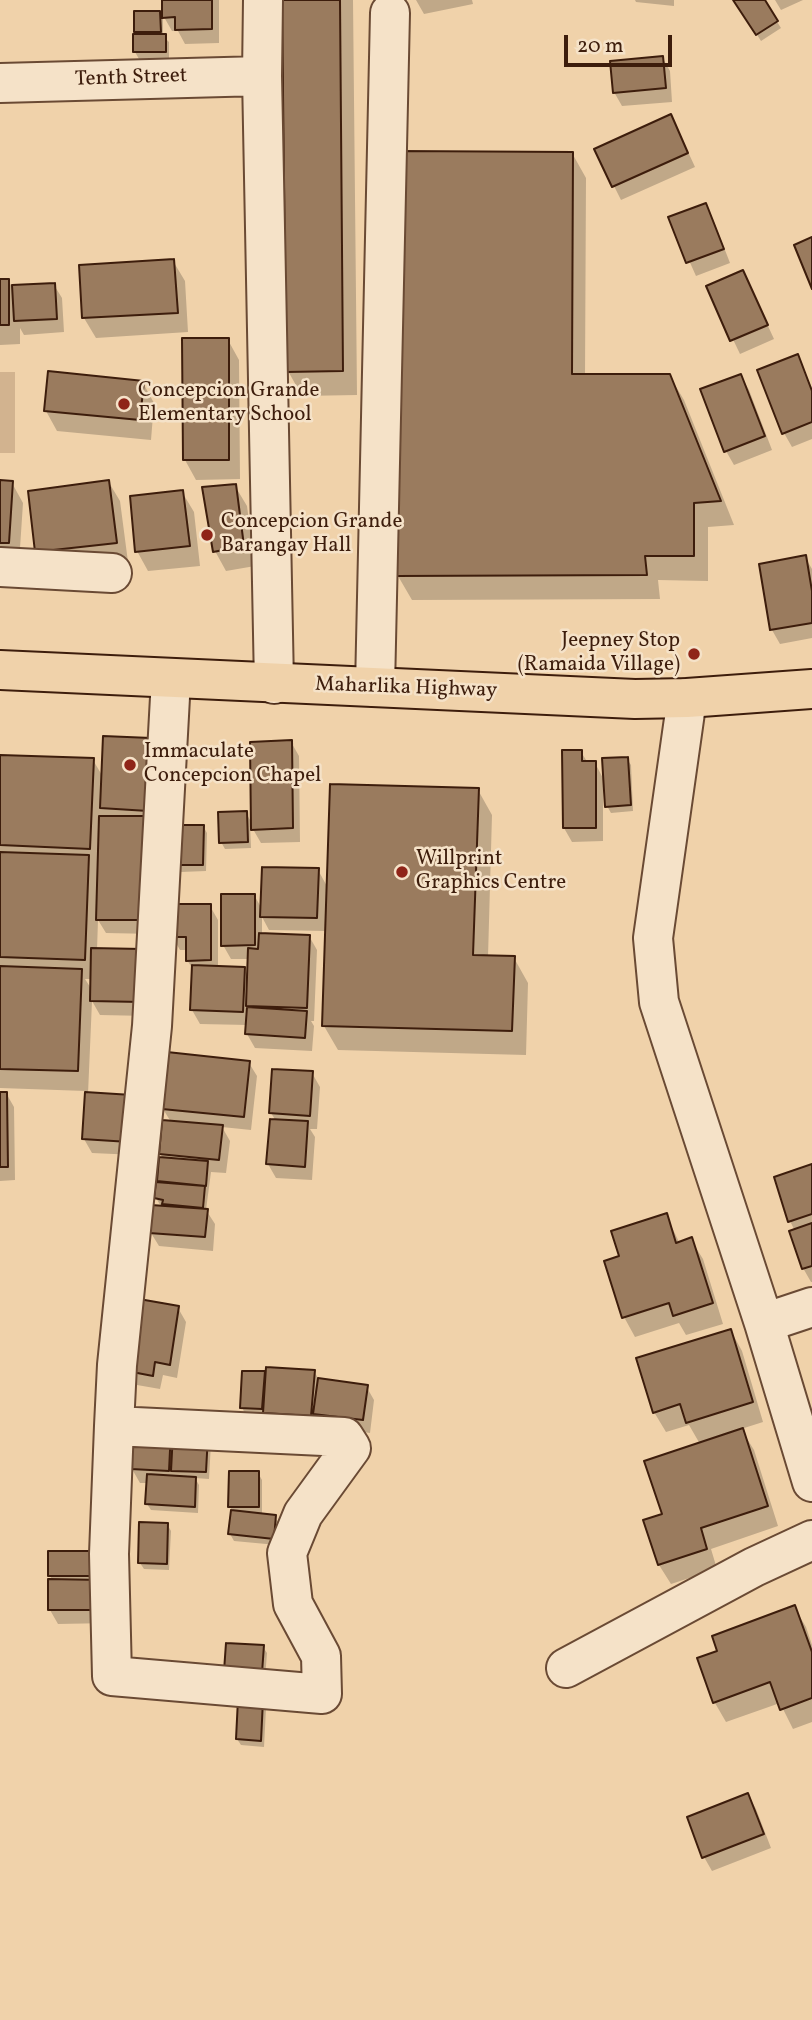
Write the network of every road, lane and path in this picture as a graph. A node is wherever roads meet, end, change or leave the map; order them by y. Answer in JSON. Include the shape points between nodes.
{"nodes":[{"id":1,"x":263,"y":0,"type":"edge"},
{"id":2,"x":390,"y":13,"type":"dead end"},
{"id":3,"x":262,"y":76,"type":"junction"},
{"id":4,"x":0,"y":83,"type":"edge"},
{"id":5,"x":0,"y":567,"type":"edge"},
{"id":6,"x":112,"y":573,"type":"dead end"},
{"id":7,"x":0,"y":670,"type":"edge"},
{"id":8,"x":171,"y":679,"type":"junction"},
{"id":9,"x":274,"y":684,"type":"junction"},
{"id":10,"x":375,"y":687,"type":"junction"},
{"id":11,"x":812,"y":690,"type":"edge"},
{"id":12,"x":687,"y":698,"type":"junction"},
{"id":13,"x":812,"y":1307,"type":"edge"},
{"id":14,"x":764,"y":1323,"type":"junction"},
{"id":15,"x":114,"y":1426,"type":"junction"},
{"id":16,"x":812,"y":1482,"type":"edge"},
{"id":17,"x":812,"y":1540,"type":"edge"},
{"id":18,"x":566,"y":1668,"type":"dead end"}],
"edges":[{"from":1,"to":3,"type":"street"},
{"from":2,"to":10,"type":"street"},
{"from":3,"to":4,"type":"street","name":"Tenth Street"},
{"from":3,"to":9,"type":"street"},
{"from":5,"to":6,"type":"street"},
{"from":7,"to":8,"type":"main road","name":"Maharlika Highway"},
{"from":8,"to":9,"type":"main road","name":"Maharlika Highway"},
{"from":8,"to":15,"type":"street","via":[[152,1026]]},
{"from":9,"to":10,"type":"main road","name":"Maharlika Highway"},
{"from":10,"to":12,"type":"main road","name":"Maharlika Highway"},
{"from":11,"to":12,"type":"main road","name":"Maharlika Highway"},
{"from":12,"to":14,"type":"street","via":[[653,938],[659,1002]]},
{"from":13,"to":14,"type":"street"},
{"from":14,"to":16,"type":"street"},
{"from":15,"to":15,"type":"street","via":[[109,1554],[112,1676],[322,1694],[321,1656],[293,1604],[287,1553],[303,1514],[351,1448],[344,1437]]},
{"from":17,"to":18,"type":"street"}]}
